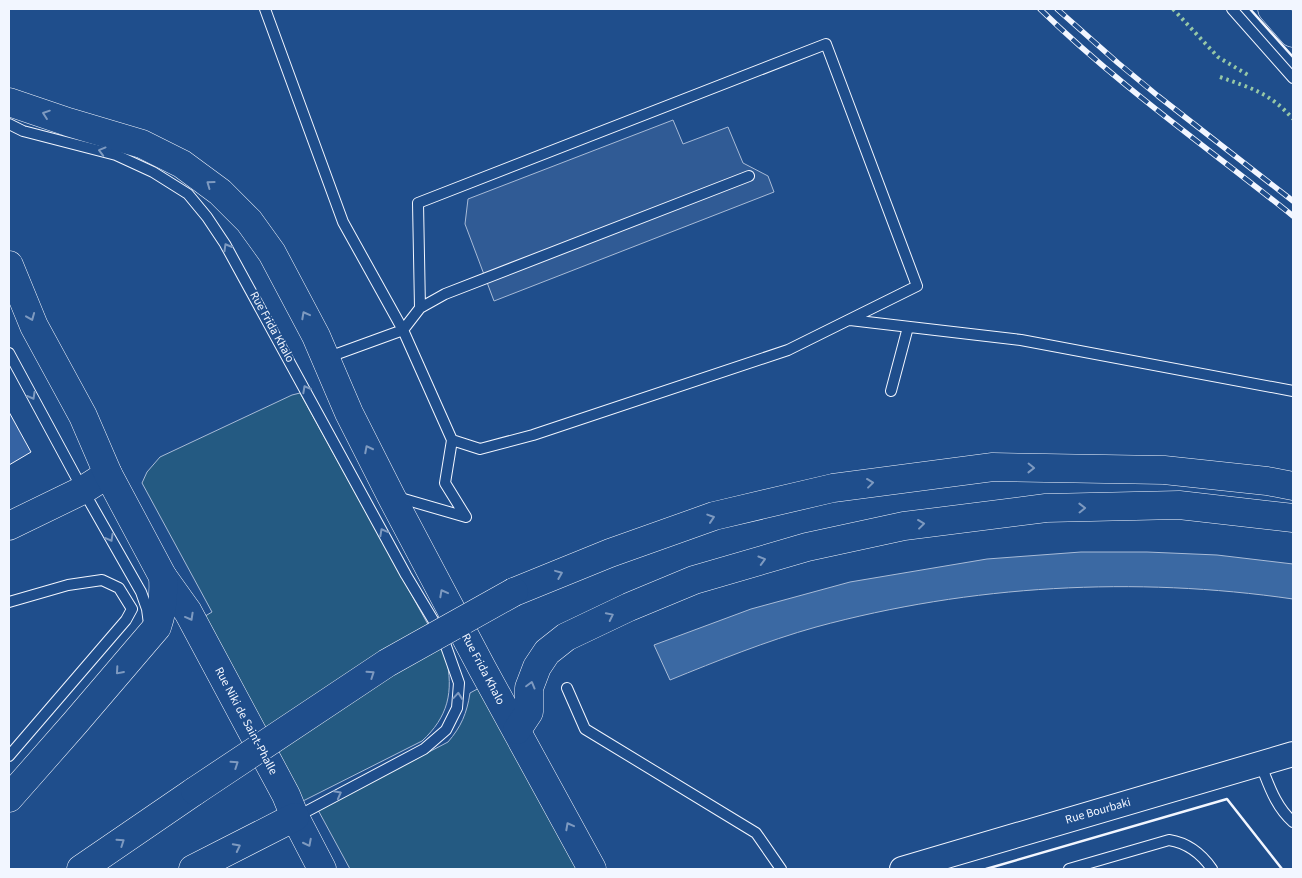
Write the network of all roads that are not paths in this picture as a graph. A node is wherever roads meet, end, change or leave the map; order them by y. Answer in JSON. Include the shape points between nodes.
{"nodes":[{"id":1,"x":265,"y":9,"type":"edge"},
{"id":2,"x":1232,"y":9,"type":"edge"},
{"id":3,"x":1272,"y":9,"type":"edge"},
{"id":4,"x":1293,"y":32,"type":"edge"},
{"id":5,"x":1293,"y":78,"type":"edge"},
{"id":6,"x":9,"y":102,"type":"edge"},
{"id":7,"x":9,"y":124,"type":"edge"},
{"id":8,"x":748,"y":176,"type":"dead end"},
{"id":9,"x":9,"y":265,"type":"edge"},
{"id":10,"x":420,"y":308,"type":"junction"},
{"id":11,"x":849,"y":320,"type":"junction"},
{"id":12,"x":908,"y":327,"type":"junction"},
{"id":13,"x":403,"y":330,"type":"junction"},
{"id":14,"x":9,"y":353,"type":"edge"},
{"id":15,"x":326,"y":358,"type":"junction"},
{"id":16,"x":891,"y":391,"type":"dead end"},
{"id":17,"x":1293,"y":391,"type":"edge"},
{"id":18,"x":452,"y":440,"type":"junction"},
{"id":19,"x":108,"y":474,"type":"junction"},
{"id":20,"x":1293,"y":486,"type":"edge"},
{"id":21,"x":83,"y":490,"type":"junction"},
{"id":22,"x":391,"y":496,"type":"junction"},
{"id":23,"x":1293,"y":518,"type":"edge"},
{"id":24,"x":9,"y":526,"type":"edge"},
{"id":25,"x":163,"y":577,"type":"junction"},
{"id":26,"x":9,"y":602,"type":"edge"},
{"id":27,"x":151,"y":634,"type":"junction"},
{"id":28,"x":567,"y":688,"type":"dead end"},
{"id":29,"x":517,"y":730,"type":"junction"},
{"id":30,"x":1293,"y":754,"type":"edge"},
{"id":31,"x":9,"y":756,"type":"edge"},
{"id":32,"x":1260,"y":764,"type":"junction"},
{"id":33,"x":9,"y":798,"type":"edge"},
{"id":34,"x":295,"y":817,"type":"junction"},
{"id":35,"x":1293,"y":822,"type":"edge"},
{"id":36,"x":81,"y":869,"type":"edge"},
{"id":37,"x":193,"y":869,"type":"edge"},
{"id":38,"x":322,"y":869,"type":"edge"},
{"id":39,"x":592,"y":869,"type":"edge"},
{"id":40,"x":782,"y":869,"type":"edge"},
{"id":41,"x":902,"y":869,"type":"edge"},
{"id":42,"x":1068,"y":869,"type":"edge"},
{"id":43,"x":1212,"y":869,"type":"edge"}],
"edges":[{"from":1,"to":13,"type":"lane","via":[[342,222]]},
{"from":2,"to":5,"type":"lane"},
{"from":3,"to":4,"type":"main road"},
{"from":15,"to":6,"type":"main road","name":"Rue Frida Khalo","one_way":true,"via":[[272,253],[249,221],[220,192],[182,164],[142,144]]},
{"from":34,"to":7,"type":"lane","name":"Rue Frida Khalo","one_way":true,"via":[[424,749],[446,730],[457,708],[459,683],[442,635],[228,248],[188,194],[153,172],[116,155],[23,131]]},
{"from":8,"to":10,"type":"lane","via":[[445,294]]},
{"from":9,"to":19,"type":"main road","name":"Rue Niki de Saint-Phalle","one_way":true,"via":[[34,326],[83,416]]},
{"from":10,"to":11,"type":"lane","via":[[418,203],[826,44],[917,286]]},
{"from":10,"to":13,"type":"lane"},
{"from":11,"to":12,"type":"lane"},
{"from":11,"to":18,"type":"lane","via":[[788,350],[533,435],[480,449]]},
{"from":12,"to":16,"type":"lane"},
{"from":12,"to":17,"type":"lane","via":[[1021,340]]},
{"from":13,"to":15,"type":"lane"},
{"from":13,"to":18,"type":"lane"},
{"from":14,"to":21,"type":"lane","one_way":true},
{"from":22,"to":15,"type":"main road","name":"Rue Frida Khalo","one_way":true,"via":[[349,413]]},
{"from":18,"to":22,"type":"lane","via":[[445,483],[466,517]]},
{"from":19,"to":21,"type":"main road"},
{"from":19,"to":25,"type":"main road","name":"Rue Niki de Saint-Phalle"},
{"from":36,"to":20,"type":"main road","one_way":true,"bridge":true,"via":[[387,664],[514,592],[714,516],[833,488],[993,467],[1164,470]]},
{"from":21,"to":24,"type":"main road"},
{"from":21,"to":27,"type":"lane","one_way":true,"via":[[141,592]]},
{"from":29,"to":22,"type":"main road","name":"Rue Frida Khalo","one_way":true},
{"from":29,"to":23,"type":"main road","one_way":true,"via":[[529,712],[529,688],[537,667],[547,652],[566,638],[694,580],[807,547],[904,526],[1046,508],[1179,506]]},
{"from":25,"to":27,"type":"main road","via":[[162,613]]},
{"from":25,"to":34,"type":"main road","name":"Rue Niki de Saint-Phalle","one_way":true,"via":[[188,612]]},
{"from":26,"to":31,"type":"lane","via":[[68,585],[102,580],[119,588],[132,609]]},
{"from":27,"to":33,"type":"main road","one_way":true},
{"from":28,"to":40,"type":"lane","via":[[584,729],[756,833]]},
{"from":39,"to":29,"type":"main road","name":"Rue Frida Khalo","one_way":true},
{"from":30,"to":32,"type":"street","name":"Rue Bourbaki"},
{"from":32,"to":35,"type":"lane","via":[[1276,802]]},
{"from":32,"to":41,"type":"street","name":"Rue Bourbaki"},
{"from":37,"to":34,"type":"main road","one_way":true},
{"from":34,"to":38,"type":"main road","name":"Rue Niki de Saint-Phalle","one_way":true},
{"from":42,"to":43,"type":"lane","via":[[1169,840],[1194,849]]}]}
